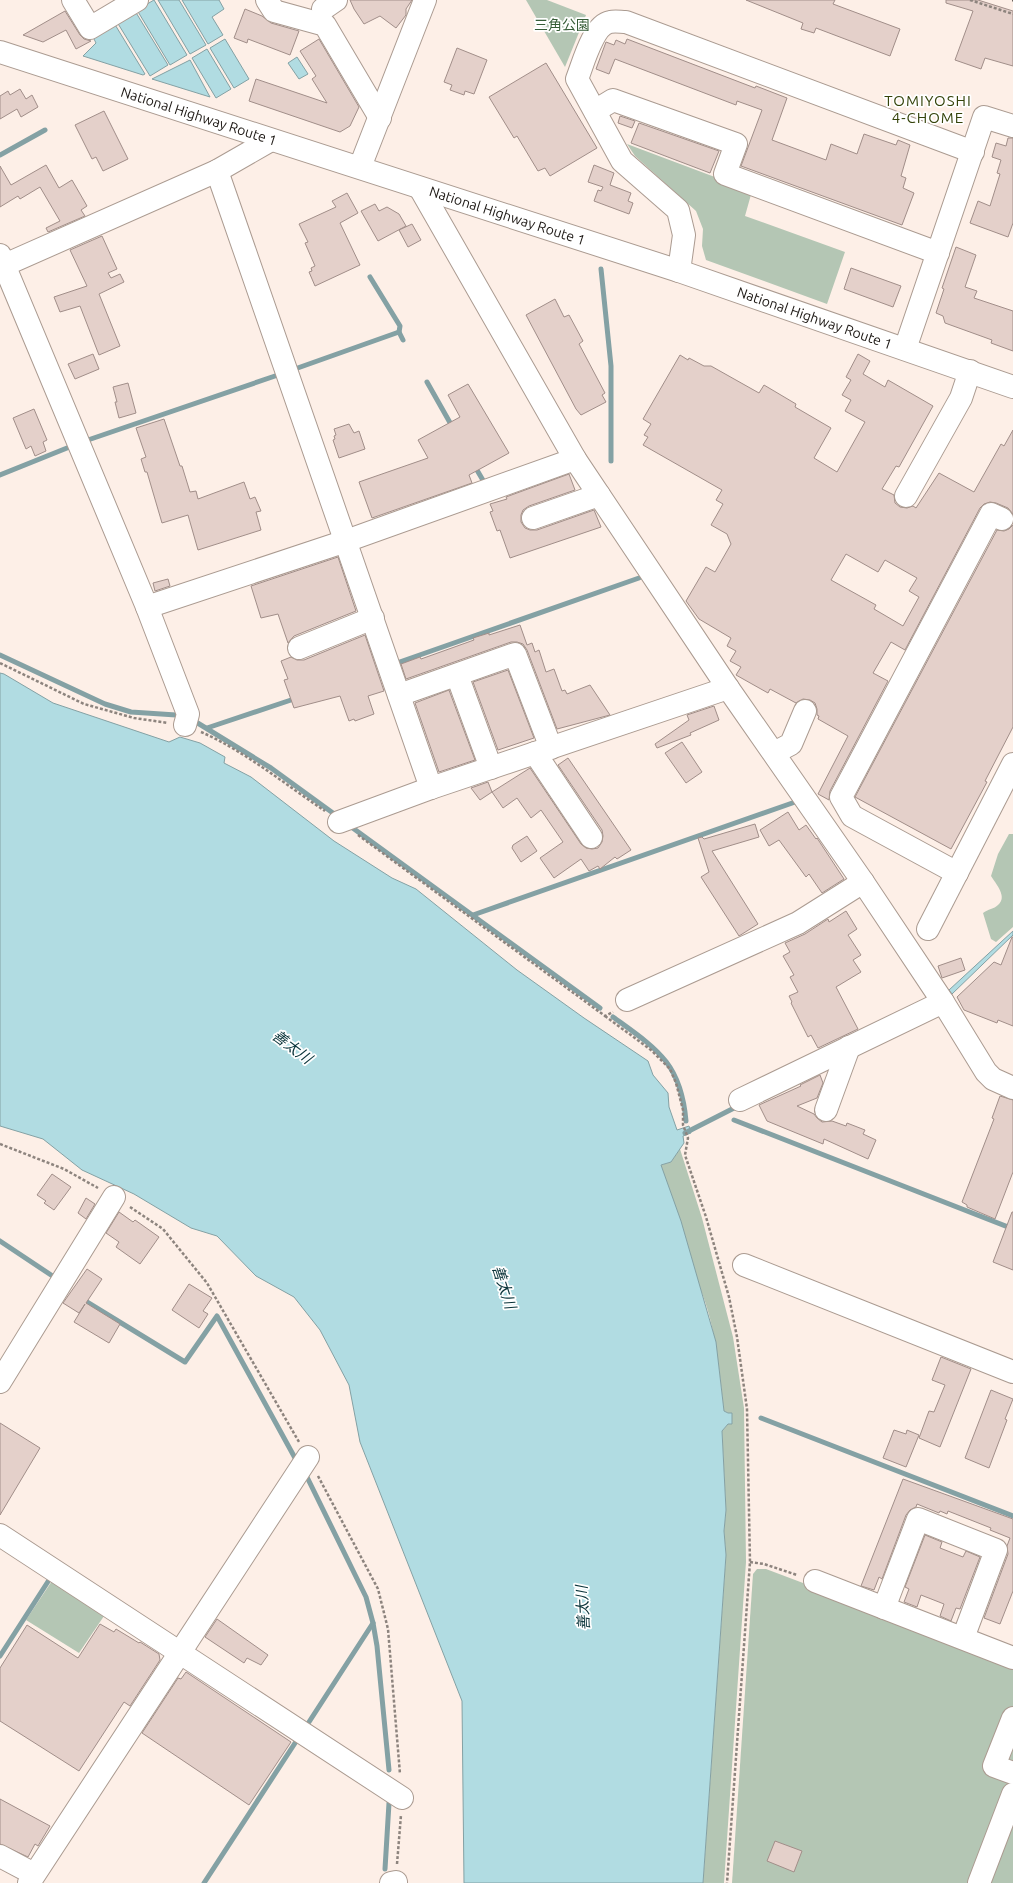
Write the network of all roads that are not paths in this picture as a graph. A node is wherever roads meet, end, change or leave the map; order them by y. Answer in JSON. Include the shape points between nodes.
{"nodes":[{"id":1,"x":73,"y":0,"type":"edge"},
{"id":2,"x":137,"y":0,"type":"edge"},
{"id":3,"x":267,"y":0,"type":"edge"},
{"id":4,"x":425,"y":0,"type":"edge"},
{"id":5,"x":0,"y":52,"type":"edge"},
{"id":6,"x":594,"y":111,"type":"junction"},
{"id":7,"x":380,"y":118,"type":"junction"},
{"id":8,"x":1013,"y":126,"type":"edge"},
{"id":9,"x":271,"y":140,"type":"junction"},
{"id":10,"x":973,"y":152,"type":"junction"},
{"id":11,"x":360,"y":168,"type":"junction"},
{"id":12,"x":217,"y":172,"type":"junction"},
{"id":13,"x":420,"y":188,"type":"junction"},
{"id":14,"x":938,"y":253,"type":"junction"},
{"id":15,"x":1,"y":263,"type":"edge"},
{"id":16,"x":679,"y":271,"type":"junction"},
{"id":17,"x":905,"y":349,"type":"junction"},
{"id":18,"x":970,"y":371,"type":"junction"},
{"id":19,"x":1013,"y":386,"type":"edge"},
{"id":20,"x":575,"y":459,"type":"junction"},
{"id":21,"x":599,"y":495,"type":"junction"},
{"id":22,"x":906,"y":496,"type":"dead end"},
{"id":23,"x":533,"y":518,"type":"dead end"},
{"id":24,"x":1002,"y":519,"type":"dead end"},
{"id":25,"x":346,"y":540,"type":"junction"},
{"id":26,"x":147,"y":608,"type":"junction"},
{"id":27,"x":373,"y":618,"type":"junction"},
{"id":28,"x":299,"y":648,"type":"dead end"},
{"id":29,"x":457,"y":675,"type":"junction"},
{"id":30,"x":728,"y":688,"type":"junction"},
{"id":31,"x":399,"y":696,"type":"junction"},
{"id":32,"x":805,"y":711,"type":"dead end"},
{"id":33,"x":185,"y":726,"type":"dead end"},
{"id":34,"x":543,"y":750,"type":"junction"},
{"id":35,"x":774,"y":753,"type":"junction"},
{"id":36,"x":1013,"y":764,"type":"edge"},
{"id":37,"x":490,"y":768,"type":"junction"},
{"id":38,"x":431,"y":788,"type":"junction"},
{"id":39,"x":339,"y":822,"type":"dead end"},
{"id":40,"x":591,"y":837,"type":"dead end"},
{"id":41,"x":957,"y":873,"type":"junction"},
{"id":42,"x":863,"y":882,"type":"junction"},
{"id":43,"x":928,"y":929,"type":"dead end"},
{"id":44,"x":627,"y":1000,"type":"dead end"},
{"id":45,"x":943,"y":1002,"type":"junction"},
{"id":46,"x":849,"y":1047,"type":"junction"},
{"id":47,"x":1013,"y":1088,"type":"edge"},
{"id":48,"x":740,"y":1100,"type":"dead end"},
{"id":49,"x":826,"y":1110,"type":"dead end"},
{"id":50,"x":114,"y":1197,"type":"road end"},
{"id":51,"x":744,"y":1265,"type":"dead end"},
{"id":52,"x":1013,"y":1372,"type":"edge"},
{"id":53,"x":0,"y":1382,"type":"edge"},
{"id":54,"x":308,"y":1457,"type":"road end"},
{"id":55,"x":0,"y":1535,"type":"edge"},
{"id":56,"x":815,"y":1581,"type":"road end"},
{"id":57,"x":884,"y":1608,"type":"junction"},
{"id":58,"x":963,"y":1638,"type":"junction"},
{"id":59,"x":180,"y":1652,"type":"junction"},
{"id":60,"x":1013,"y":1658,"type":"edge"},
{"id":61,"x":1013,"y":1718,"type":"edge"},
{"id":62,"x":1013,"y":1774,"type":"edge"},
{"id":63,"x":1013,"y":1794,"type":"edge"},
{"id":64,"x":402,"y":1798,"type":"road end"},
{"id":65,"x":0,"y":1856,"type":"edge"},
{"id":66,"x":32,"y":1879,"type":"edge"},
{"id":67,"x":979,"y":1883,"type":"edge"}],
"edges":[{"from":1,"to":2,"type":"main road","via":[[90,28]]},
{"from":3,"to":7,"type":"main road","via":[[274,11],[325,25]]},
{"from":4,"to":7,"type":"main road"},
{"from":5,"to":9,"type":"main road","name":"National Highway Route 1"},
{"from":6,"to":10,"type":"main road","via":[[577,79],[593,38],[601,27],[610,22],[626,22]]},
{"from":6,"to":14,"type":"main road","via":[[613,100],[736,144],[725,174]]},
{"from":6,"to":16,"type":"main road","via":[[622,161],[678,210],[684,235]]},
{"from":7,"to":11,"type":"main road"},
{"from":8,"to":10,"type":"main road","via":[[984,117]]},
{"from":9,"to":11,"type":"main road","name":"National Highway Route 1"},
{"from":9,"to":12,"type":"main road"},
{"from":10,"to":14,"type":"main road"},
{"from":11,"to":13,"type":"main road","name":"National Highway Route 1"},
{"from":12,"to":15,"type":"main road"},
{"from":12,"to":25,"type":"main road"},
{"from":13,"to":16,"type":"main road","name":"National Highway Route 1"},
{"from":13,"to":20,"type":"main road"},
{"from":14,"to":17,"type":"main road"},
{"from":15,"to":26,"type":"main road"},
{"from":16,"to":17,"type":"main road","name":"National Highway Route 1"},
{"from":17,"to":18,"type":"main road","name":"National Highway Route 1"},
{"from":18,"to":19,"type":"main road","name":"National Highway Route 1"},
{"from":18,"to":22,"type":"main road","via":[[961,398]]},
{"from":20,"to":21,"type":"main road"},
{"from":20,"to":25,"type":"main road"},
{"from":21,"to":23,"type":"main road"},
{"from":21,"to":30,"type":"main road"},
{"from":24,"to":41,"type":"main road","via":[[991,514],[841,797],[852,816]]},
{"from":25,"to":26,"type":"main road"},
{"from":25,"to":27,"type":"main road"},
{"from":26,"to":33,"type":"main road","via":[[188,714]]},
{"from":27,"to":28,"type":"main road"},
{"from":27,"to":31,"type":"main road"},
{"from":29,"to":31,"type":"main road"},
{"from":29,"to":34,"type":"main road","via":[[515,654]]},
{"from":29,"to":37,"type":"main road"},
{"from":30,"to":34,"type":"main road"},
{"from":30,"to":35,"type":"main road"},
{"from":31,"to":38,"type":"main road"},
{"from":32,"to":35,"type":"main road","via":[[791,744]]},
{"from":34,"to":37,"type":"main road"},
{"from":34,"to":40,"type":"main road"},
{"from":35,"to":42,"type":"main road"},
{"from":36,"to":41,"type":"main road"},
{"from":37,"to":38,"type":"main road"},
{"from":38,"to":39,"type":"main road"},
{"from":41,"to":43,"type":"main road"},
{"from":42,"to":44,"type":"main road","via":[[798,923]]},
{"from":42,"to":45,"type":"main road"},
{"from":45,"to":46,"type":"main road"},
{"from":45,"to":47,"type":"main road","via":[[986,1072],[993,1079]]},
{"from":46,"to":48,"type":"main road"},
{"from":46,"to":49,"type":"main road"},
{"from":50,"to":53,"type":"main road"},
{"from":51,"to":52,"type":"main road"},
{"from":54,"to":59,"type":"main road"},
{"from":55,"to":59,"type":"main road"},
{"from":56,"to":57,"type":"main road"},
{"from":57,"to":58,"type":"main road"},
{"from":57,"to":58,"type":"main road","via":[[918,1519],[996,1550]]},
{"from":58,"to":60,"type":"main road"},
{"from":59,"to":64,"type":"main road"},
{"from":59,"to":66,"type":"main road"},
{"from":61,"to":62,"type":"main road","via":[[994,1766]]},
{"from":63,"to":67,"type":"main road"},
{"from":65,"to":66,"type":"main road"}]}
